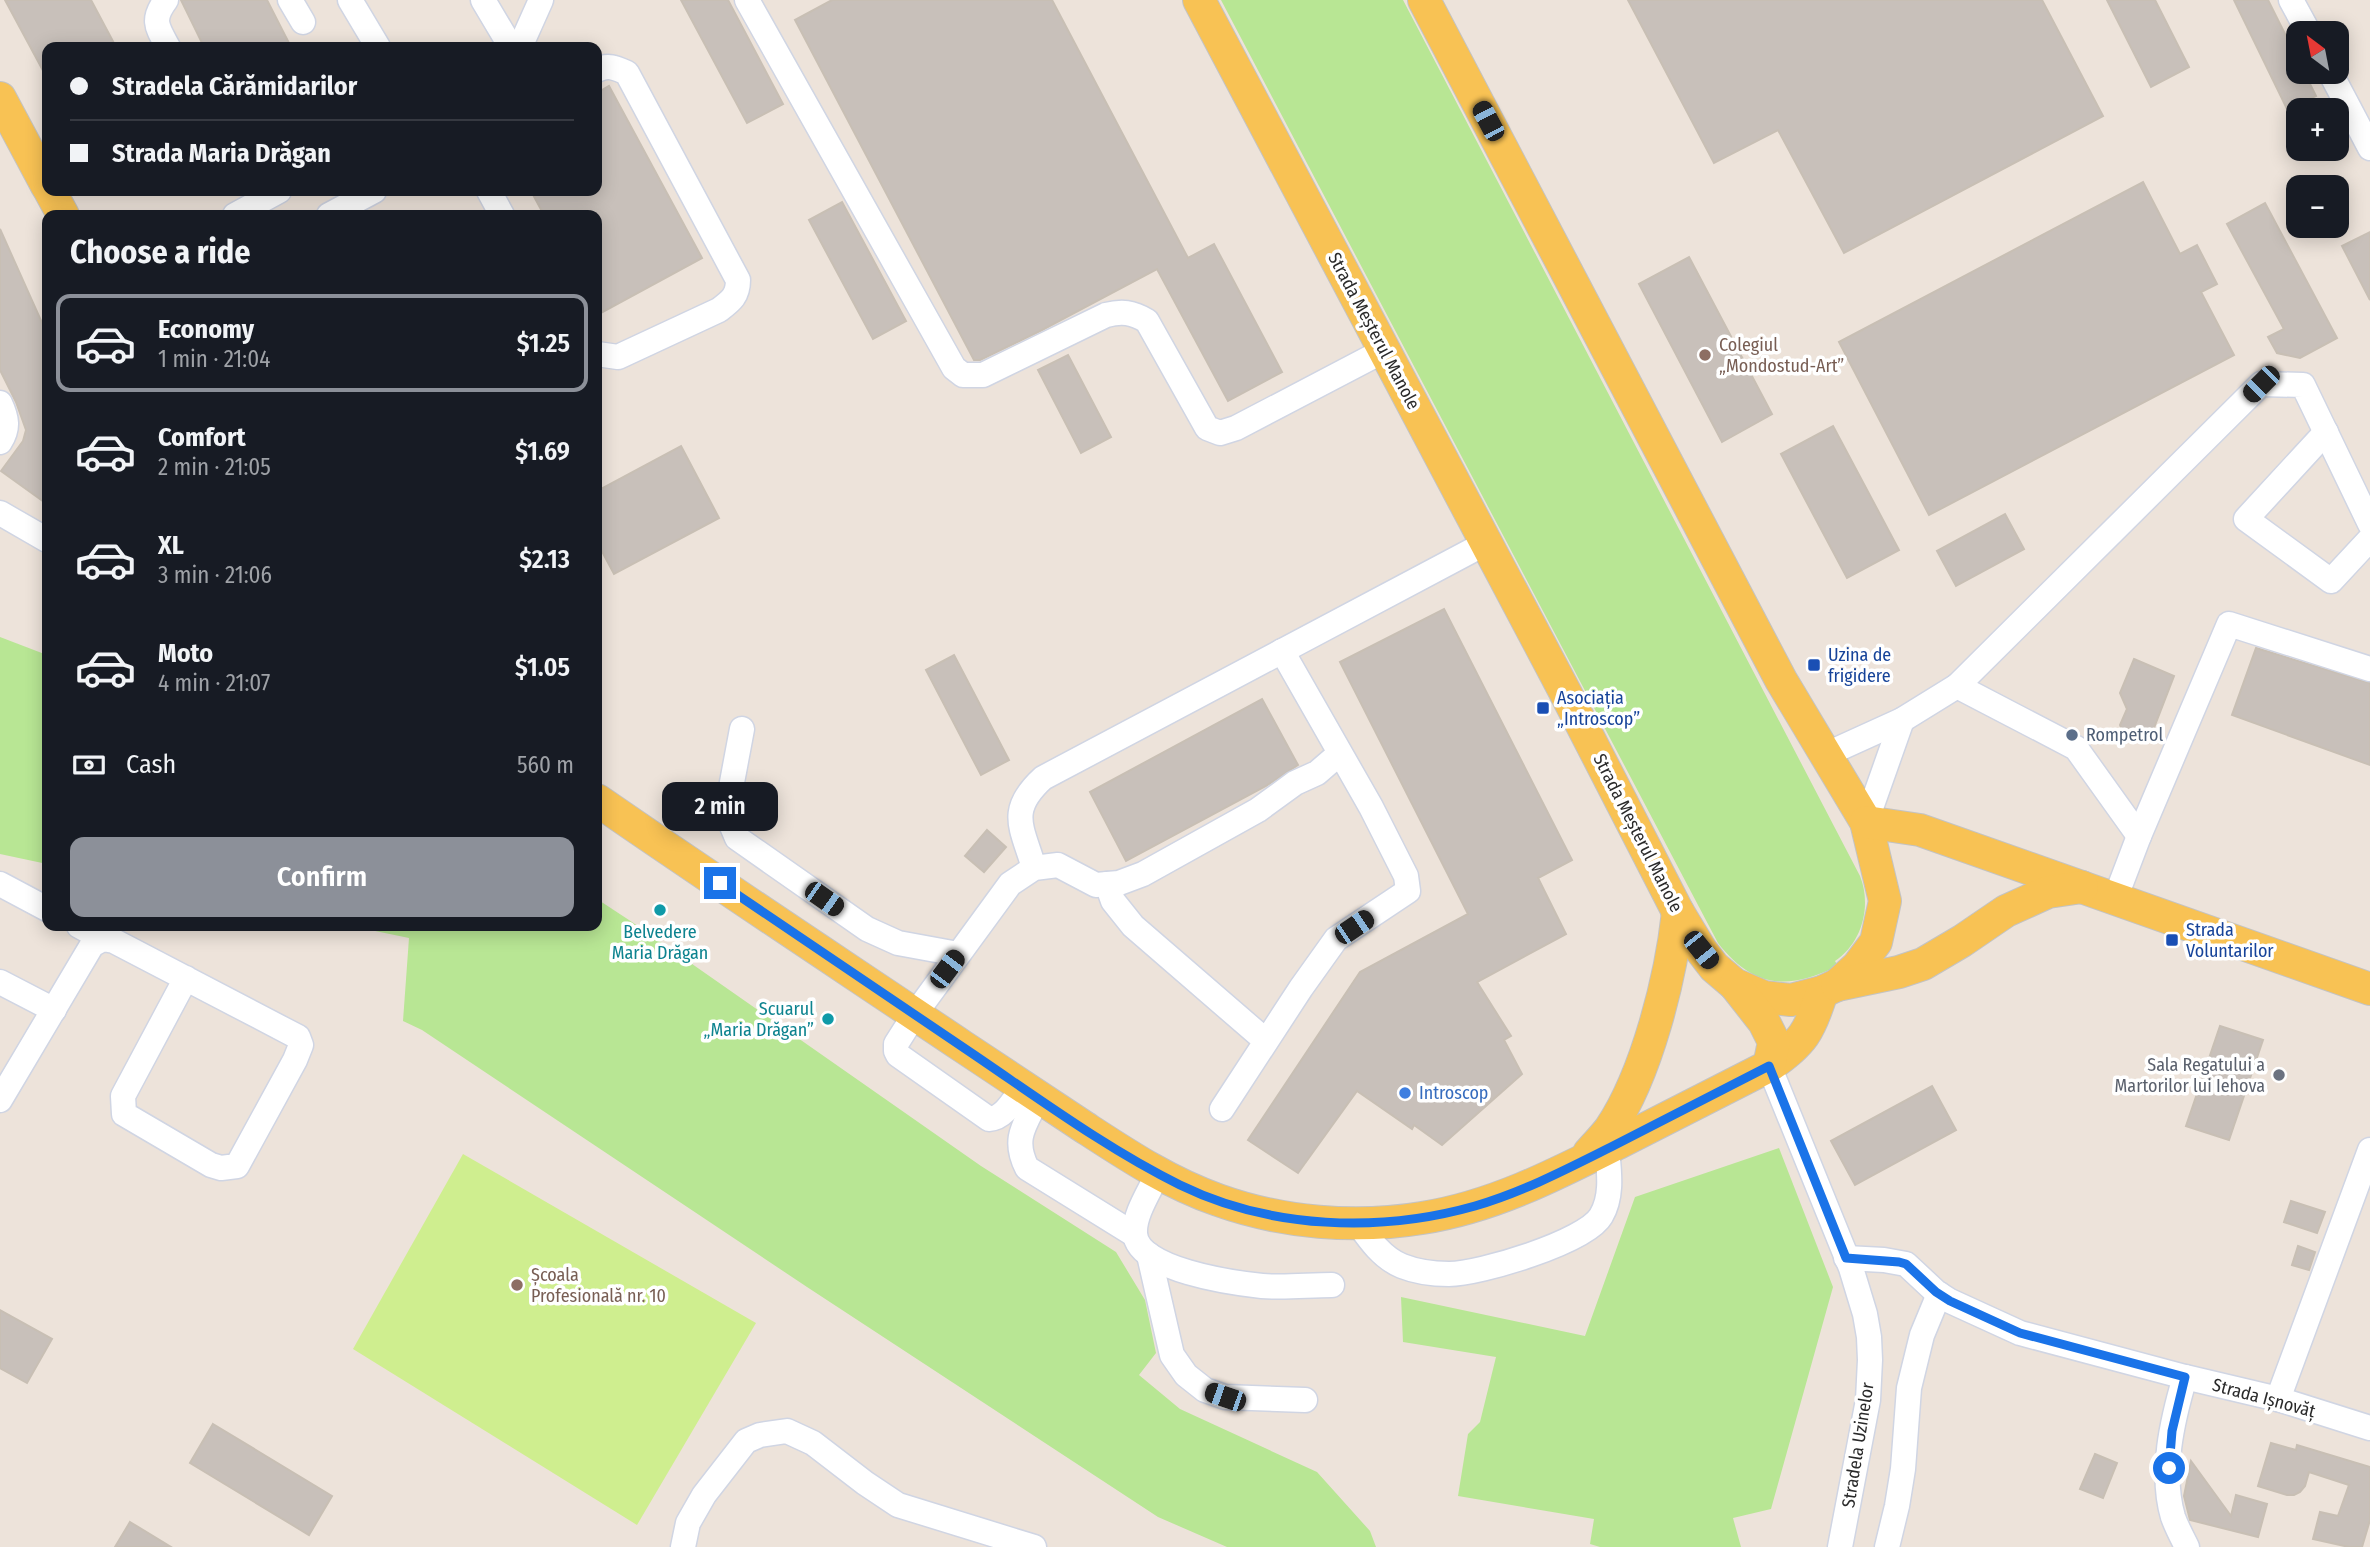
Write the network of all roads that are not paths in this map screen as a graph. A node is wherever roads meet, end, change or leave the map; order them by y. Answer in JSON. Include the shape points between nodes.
{"nodes":[{"id":1,"x":166,"y":0,"type":"edge"},
{"id":2,"x":290,"y":0,"type":"edge"},
{"id":3,"x":350,"y":0,"type":"edge"},
{"id":4,"x":483,"y":0,"type":"edge"},
{"id":5,"x":541,"y":0,"type":"edge"},
{"id":6,"x":747,"y":0,"type":"edge"},
{"id":7,"x":1199,"y":0,"type":"edge"},
{"id":8,"x":1424,"y":0,"type":"edge"},
{"id":9,"x":2291,"y":0,"type":"edge"},
{"id":10,"x":2302,"y":21,"type":"edge"},
{"id":11,"x":303,"y":22,"type":"dead end"},
{"id":12,"x":165,"y":42,"type":"edge"},
{"id":13,"x":374,"y":42,"type":"edge"},
{"id":14,"x":508,"y":42,"type":"edge"},
{"id":15,"x":522,"y":42,"type":"edge"},
{"id":16,"x":602,"y":68,"type":"edge"},
{"id":17,"x":2336,"y":84,"type":"edge"},
{"id":18,"x":0,"y":98,"type":"edge"},
{"id":19,"x":2370,"y":148,"type":"edge"},
{"id":20,"x":42,"y":177,"type":"edge"},
{"id":21,"x":266,"y":196,"type":"edge"},
{"id":22,"x":366,"y":196,"type":"edge"},
{"id":23,"x":247,"y":203,"type":"edge"},
{"id":24,"x":344,"y":210,"type":"edge"},
{"id":25,"x":1385,"y":351,"type":"junction"},
{"id":26,"x":602,"y":355,"type":"edge"},
{"id":27,"x":0,"y":403,"type":"edge"},
{"id":28,"x":2326,"y":432,"type":"junction"},
{"id":29,"x":0,"y":442,"type":"edge"},
{"id":30,"x":0,"y":513,"type":"edge"},
{"id":31,"x":2370,"y":524,"type":"edge"},
{"id":32,"x":42,"y":537,"type":"edge"},
{"id":33,"x":2370,"y":539,"type":"edge"},
{"id":34,"x":1486,"y":543,"type":"junction"},
{"id":35,"x":1282,"y":651,"type":"junction"},
{"id":36,"x":2370,"y":669,"type":"edge"},
{"id":37,"x":1957,"y":686,"type":"junction"},
{"id":38,"x":1902,"y":720,"type":"junction"},
{"id":39,"x":742,"y":729,"type":"dead end"},
{"id":40,"x":1339,"y":754,"type":"junction"},
{"id":41,"x":1825,"y":755,"type":"junction"},
{"id":42,"x":602,"y":803,"type":"edge"},
{"id":43,"x":1866,"y":822,"type":"junction"},
{"id":44,"x":2138,"y":836,"type":"junction"},
{"id":45,"x":1034,"y":868,"type":"junction"},
{"id":46,"x":0,"y":884,"type":"edge"},
{"id":47,"x":1107,"y":884,"type":"junction"},
{"id":48,"x":2084,"y":887,"type":"junction"},
{"id":49,"x":2115,"y":898,"type":"junction"},
{"id":50,"x":42,"y":906,"type":"edge"},
{"id":51,"x":1678,"y":912,"type":"junction"},
{"id":52,"x":88,"y":931,"type":"edge"},
{"id":53,"x":103,"y":939,"type":"junction"},
{"id":54,"x":958,"y":954,"type":"junction"},
{"id":55,"x":186,"y":978,"type":"junction"},
{"id":56,"x":0,"y":982,"type":"edge"},
{"id":57,"x":1734,"y":984,"type":"junction"},
{"id":58,"x":1829,"y":989,"type":"junction"},
{"id":59,"x":2370,"y":989,"type":"edge"},
{"id":60,"x":54,"y":1010,"type":"junction"},
{"id":61,"x":915,"y":1014,"type":"junction"},
{"id":62,"x":1266,"y":1041,"type":"junction"},
{"id":63,"x":1769,"y":1066,"type":"junction"},
{"id":64,"x":1031,"y":1093,"type":"junction"},
{"id":65,"x":0,"y":1101,"type":"edge"},
{"id":66,"x":1223,"y":1109,"type":"dead end"},
{"id":67,"x":1594,"y":1155,"type":"junction"},
{"id":68,"x":2368,"y":1166,"type":"edge"},
{"id":69,"x":1158,"y":1174,"type":"junction"},
{"id":70,"x":1357,"y":1222,"type":"junction"},
{"id":71,"x":1135,"y":1235,"type":"junction"},
{"id":72,"x":1149,"y":1255,"type":"junction"},
{"id":73,"x":1846,"y":1258,"type":"junction"},
{"id":74,"x":1332,"y":1285,"type":"dead end"},
{"id":75,"x":1939,"y":1294,"type":"junction"},
{"id":76,"x":2185,"y":1377,"type":"junction"},
{"id":77,"x":2278,"y":1399,"type":"junction"},
{"id":78,"x":1305,"y":1400,"type":"dead end"},
{"id":79,"x":2370,"y":1428,"type":"edge"},
{"id":80,"x":683,"y":1547,"type":"edge"},
{"id":81,"x":1034,"y":1547,"type":"edge"},
{"id":82,"x":1840,"y":1547,"type":"edge"},
{"id":83,"x":1887,"y":1547,"type":"edge"},
{"id":84,"x":2187,"y":1547,"type":"edge"}],
"edges":[{"from":1,"to":12,"type":"street","via":[[158,11],[156,26]]},
{"from":2,"to":11,"type":"street"},
{"from":3,"to":13,"type":"street"},
{"from":4,"to":14,"type":"street"},
{"from":5,"to":15,"type":"street"},
{"from":6,"to":25,"type":"street","via":[[954,368],[963,376],[983,374],[1106,316],[1135,313],[1147,321],[1207,428],[1220,433]]},
{"from":7,"to":25,"type":"main road","name":"Strada Meșterul Manole"},
{"from":8,"to":41,"type":"main road","via":[[1781,680]]},
{"from":9,"to":10,"type":"street"},
{"from":16,"to":26,"type":"street","via":[[627,73],[738,280],[738,290],[719,310],[618,357]]},
{"from":17,"to":19,"type":"street"},
{"from":18,"to":20,"type":"main road"},
{"from":21,"to":23,"type":"street"},
{"from":22,"to":24,"type":"street"},
{"from":25,"to":34,"type":"main road","name":"Strada Meșterul Manole"},
{"from":27,"to":29,"type":"street","via":[[7,426]]},
{"from":28,"to":31,"type":"street"},
{"from":28,"to":33,"type":"street","via":[[2246,519],[2331,581]]},
{"from":28,"to":37,"type":"street","via":[[2303,385],[2261,384]]},
{"from":30,"to":32,"type":"street"},
{"from":34,"to":35,"type":"street"},
{"from":34,"to":51,"type":"main road","name":"Strada Meșterul Manole"},
{"from":35,"to":40,"type":"street"},
{"from":35,"to":45,"type":"street","via":[[1043,778],[1027,792],[1018,815]]},
{"from":36,"to":44,"type":"street","via":[[2229,624]]},
{"from":37,"to":38,"type":"street"},
{"from":37,"to":44,"type":"street","via":[[2076,748]]},
{"from":38,"to":41,"type":"street"},
{"from":38,"to":43,"type":"street"},
{"from":39,"to":54,"type":"street","via":[[730,793],[729,819],[737,838],[867,929],[898,943]]},
{"from":40,"to":47,"type":"street","via":[[1258,810],[1143,874]]},
{"from":40,"to":62,"type":"street","via":[[1406,876],[1408,891],[1336,939]]},
{"from":41,"to":43,"type":"main road"},
{"from":42,"to":61,"type":"main road"},
{"from":43,"to":48,"type":"main road","via":[[1920,830]]},
{"from":43,"to":58,"type":"main road","via":[[1885,901],[1876,942],[1858,966]]},
{"from":44,"to":49,"type":"street"},
{"from":45,"to":47,"type":"street","via":[[1058,865],[1096,885]]},
{"from":45,"to":54,"type":"street","via":[[1010,884]]},
{"from":46,"to":50,"type":"street"},
{"from":47,"to":62,"type":"street","via":[[1113,901],[1133,926]]},
{"from":48,"to":49,"type":"main road"},
{"from":48,"to":58,"type":"main road","name":"Strada Meșterul Manole","via":[[2048,892],[2006,911],[1923,964]]},
{"from":49,"to":59,"type":"main road"},
{"from":51,"to":57,"type":"main road","name":"Strada Meșterul Manole","via":[[1714,967]]},
{"from":51,"to":67,"type":"main road","via":[[1667,981],[1638,1072]]},
{"from":52,"to":53,"type":"street"},
{"from":53,"to":55,"type":"street"},
{"from":53,"to":60,"type":"street","via":[[92,945]]},
{"from":54,"to":61,"type":"street"},
{"from":55,"to":55,"type":"street","via":[[298,1037],[301,1045],[237,1166],[211,1165],[124,1114],[123,1096]]},
{"from":56,"to":60,"type":"street"},
{"from":57,"to":58,"type":"main road","name":"Strada Meșterul Manole","via":[[1764,997],[1791,1000]]},
{"from":57,"to":63,"type":"main road","via":[[1774,1042]]},
{"from":58,"to":63,"type":"main road","via":[[1806,1034],[1793,1050]]},
{"from":60,"to":65,"type":"street"},
{"from":61,"to":64,"type":"main road"},
{"from":61,"to":64,"type":"street","via":[[896,1045],[898,1055],[989,1119],[996,1119]]},
{"from":62,"to":66,"type":"street"},
{"from":63,"to":67,"type":"main road"},
{"from":63,"to":73,"type":"street","name":"Stradela Uzinelor"},
{"from":64,"to":69,"type":"main road"},
{"from":64,"to":71,"type":"street","via":[[1019,1137],[1020,1155],[1027,1168]]},
{"from":67,"to":70,"type":"main road","via":[[1474,1206],[1422,1218]]},
{"from":67,"to":70,"type":"street","via":[[1609,1175],[1608,1203],[1599,1220],[1548,1248],[1493,1267],[1422,1273],[1399,1265],[1375,1247]]},
{"from":68,"to":77,"type":"street"},
{"from":69,"to":70,"type":"main road","via":[[1220,1201],[1289,1219]]},
{"from":69,"to":71,"type":"street"},
{"from":71,"to":72,"type":"street"},
{"from":72,"to":74,"type":"street","via":[[1163,1264],[1219,1280],[1264,1286]]},
{"from":72,"to":78,"type":"street","via":[[1172,1355],[1186,1375],[1205,1390],[1225,1397]]},
{"from":73,"to":75,"type":"street","name":"Strada Ișnovăț","via":[[1906,1264]]},
{"from":73,"to":82,"type":"street","name":"Stradela Uzinelor","via":[[1865,1314],[1870,1360],[1868,1400]]},
{"from":75,"to":76,"type":"street","name":"Strada Ișnovăț","via":[[2020,1333]]},
{"from":75,"to":83,"type":"street","via":[[1922,1335],[1909,1388],[1903,1469]]},
{"from":76,"to":77,"type":"street","name":"Strada Ișnovăț"},
{"from":76,"to":84,"type":"street","via":[[2172,1431],[2168,1488],[2173,1515]]},
{"from":77,"to":79,"type":"street","name":"Strada Ișnovăț"},
{"from":80,"to":81,"type":"street","via":[[688,1523],[704,1495],[746,1441],[786,1431],[813,1443],[898,1505]]}]}
